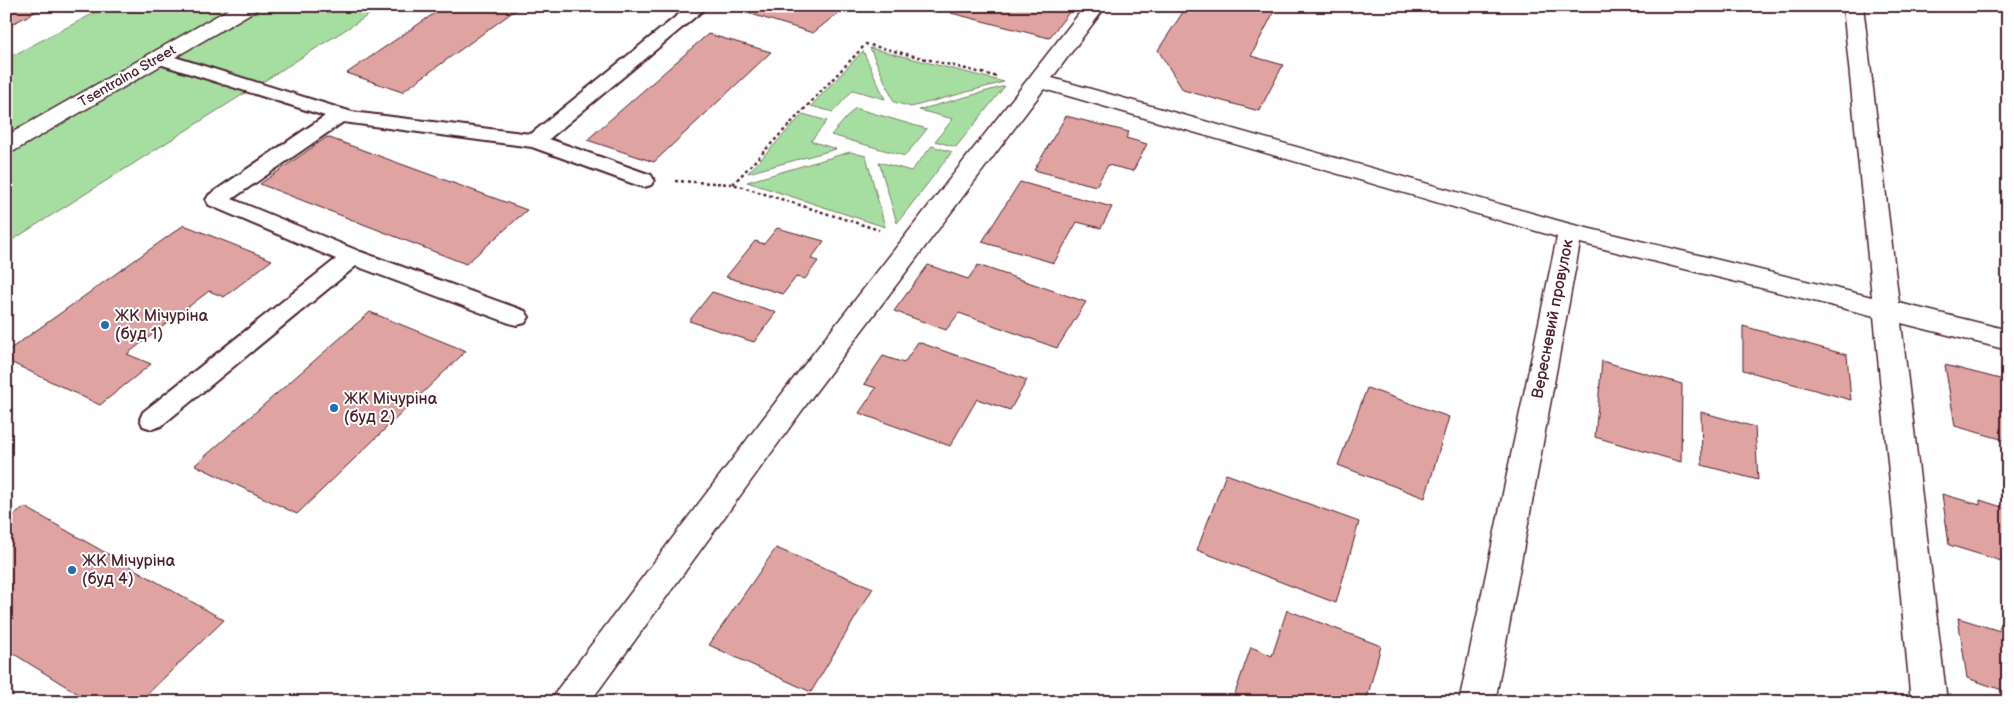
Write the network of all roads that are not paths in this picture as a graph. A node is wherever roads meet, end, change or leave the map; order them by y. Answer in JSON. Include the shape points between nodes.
{"nodes":[{"id":1,"x":216,"y":6,"type":"edge"},
{"id":2,"x":700,"y":6,"type":"edge"},
{"id":3,"x":1096,"y":6,"type":"edge"},
{"id":4,"x":1853,"y":6,"type":"edge"},
{"id":5,"x":242,"y":10,"type":"edge"},
{"id":6,"x":159,"y":58,"type":"junction"},
{"id":7,"x":1037,"y":84,"type":"junction"},
{"id":8,"x":340,"y":115,"type":"junction"},
{"id":9,"x":535,"y":141,"type":"junction"},
{"id":10,"x":6,"y":146,"type":"edge"},
{"id":11,"x":644,"y":180,"type":"road end"},
{"id":12,"x":1570,"y":232,"type":"junction"},
{"id":13,"x":353,"y":257,"type":"junction"},
{"id":14,"x":1888,"y":311,"type":"junction"},
{"id":15,"x":517,"y":317,"type":"dead end"},
{"id":16,"x":2008,"y":340,"type":"edge"},
{"id":17,"x":152,"y":419,"type":"dead end"},
{"id":18,"x":569,"y":702,"type":"edge"},
{"id":19,"x":1477,"y":702,"type":"edge"},
{"id":20,"x":1929,"y":702,"type":"edge"}],
"edges":[{"from":1,"to":5,"type":"street"},
{"from":2,"to":9,"type":"lane"},
{"from":3,"to":7,"type":"street"},
{"from":4,"to":14,"type":"street"},
{"from":5,"to":6,"type":"street","name":"Tsentralna Street"},
{"from":6,"to":8,"type":"lane"},
{"from":6,"to":10,"type":"street","name":"Tsentralna Street"},
{"from":7,"to":12,"type":"street"},
{"from":7,"to":18,"type":"street","via":[[804,386]]},
{"from":8,"to":9,"type":"lane"},
{"from":8,"to":13,"type":"lane","via":[[216,200]]},
{"from":9,"to":11,"type":"lane"},
{"from":12,"to":14,"type":"street","name":"Вересневий провулок"},
{"from":12,"to":19,"type":"street","name":"Вересневий провулок"},
{"from":13,"to":15,"type":"lane"},
{"from":13,"to":17,"type":"lane"},
{"from":14,"to":16,"type":"street","name":"Вересневий провулок"},
{"from":14,"to":20,"type":"street"}]}
